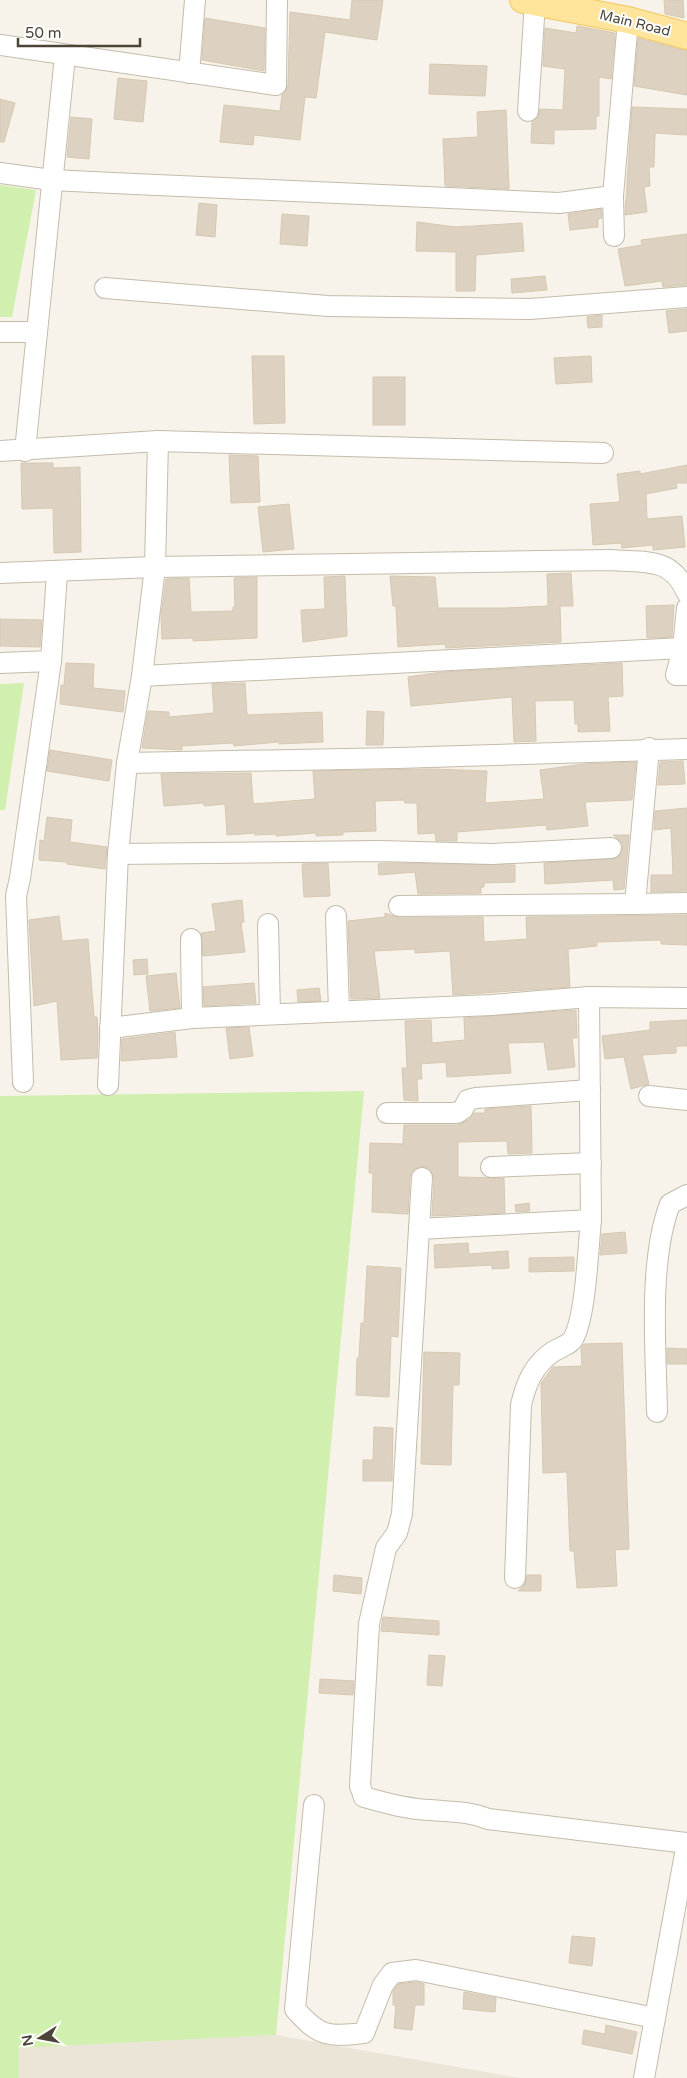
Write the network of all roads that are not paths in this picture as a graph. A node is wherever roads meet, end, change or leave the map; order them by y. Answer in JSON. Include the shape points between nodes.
{"nodes":[{"id":1,"x":195,"y":0,"type":"edge"},
{"id":2,"x":277,"y":0,"type":"edge"},
{"id":3,"x":528,"y":1,"type":"edge"},
{"id":4,"x":613,"y":12,"type":"edge"},
{"id":5,"x":687,"y":36,"type":"edge"},
{"id":6,"x":0,"y":45,"type":"edge"},
{"id":7,"x":65,"y":56,"type":"junction"},
{"id":8,"x":189,"y":73,"type":"junction"},
{"id":9,"x":528,"y":111,"type":"dead end"},
{"id":10,"x":0,"y":173,"type":"edge"},
{"id":11,"x":52,"y":180,"type":"junction"},
{"id":12,"x":613,"y":196,"type":"junction"},
{"id":13,"x":614,"y":236,"type":"dead end"},
{"id":14,"x":105,"y":288,"type":"dead end"},
{"id":15,"x":687,"y":297,"type":"edge"},
{"id":16,"x":0,"y":332,"type":"edge"},
{"id":17,"x":37,"y":332,"type":"junction"},
{"id":18,"x":158,"y":441,"type":"junction"},
{"id":19,"x":0,"y":451,"type":"edge"},
{"id":20,"x":25,"y":451,"type":"junction"},
{"id":21,"x":603,"y":454,"type":"dead end"},
{"id":22,"x":155,"y":567,"type":"junction"},
{"id":23,"x":0,"y":573,"type":"edge"},
{"id":24,"x":57,"y":573,"type":"junction"},
{"id":25,"x":687,"y":592,"type":"edge"},
{"id":26,"x":687,"y":608,"type":"edge"},
{"id":27,"x":683,"y":648,"type":"junction"},
{"id":28,"x":51,"y":661,"type":"junction"},
{"id":29,"x":0,"y":663,"type":"edge"},
{"id":30,"x":687,"y":675,"type":"edge"},
{"id":31,"x":142,"y":676,"type":"junction"},
{"id":32,"x":649,"y":748,"type":"junction"},
{"id":33,"x":687,"y":749,"type":"edge"},
{"id":34,"x":127,"y":763,"type":"junction"},
{"id":35,"x":611,"y":848,"type":"dead end"},
{"id":36,"x":118,"y":854,"type":"junction"},
{"id":37,"x":8,"y":897,"type":"edge"},
{"id":38,"x":687,"y":903,"type":"edge"},
{"id":39,"x":635,"y":904,"type":"junction"},
{"id":40,"x":399,"y":906,"type":"dead end"},
{"id":41,"x":336,"y":916,"type":"dead end"},
{"id":42,"x":268,"y":924,"type":"dead end"},
{"id":43,"x":191,"y":939,"type":"dead end"},
{"id":44,"x":590,"y":997,"type":"junction"},
{"id":45,"x":687,"y":998,"type":"edge"},
{"id":46,"x":339,"y":1011,"type":"junction"},
{"id":47,"x":270,"y":1014,"type":"junction"},
{"id":48,"x":192,"y":1018,"type":"junction"},
{"id":49,"x":110,"y":1028,"type":"junction"},
{"id":50,"x":24,"y":1082,"type":"dead end"},
{"id":51,"x":108,"y":1085,"type":"dead end"},
{"id":52,"x":590,"y":1090,"type":"junction"},
{"id":53,"x":649,"y":1096,"type":"dead end"},
{"id":54,"x":687,"y":1100,"type":"edge"},
{"id":55,"x":387,"y":1113,"type":"dead end"},
{"id":56,"x":590,"y":1163,"type":"junction"},
{"id":57,"x":491,"y":1167,"type":"dead end"},
{"id":58,"x":422,"y":1178,"type":"dead end"},
{"id":59,"x":687,"y":1195,"type":"edge"},
{"id":60,"x":591,"y":1220,"type":"junction"},
{"id":61,"x":419,"y":1229,"type":"junction"},
{"id":62,"x":657,"y":1412,"type":"dead end"},
{"id":63,"x":516,"y":1578,"type":"dead end"},
{"id":64,"x":314,"y":1805,"type":"dead end"},
{"id":65,"x":687,"y":1843,"type":"edge"},
{"id":66,"x":655,"y":2018,"type":"junction"},
{"id":67,"x":644,"y":2078,"type":"edge"}],
"edges":[{"from":1,"to":8,"type":"street"},
{"from":2,"to":8,"type":"street","via":[[276,85]]},
{"from":3,"to":4,"type":"main road","name":"Main Road"},
{"from":3,"to":9,"type":"street"},
{"from":4,"to":5,"type":"main road","name":"Main Road"},
{"from":4,"to":12,"type":"street"},
{"from":6,"to":7,"type":"street"},
{"from":7,"to":8,"type":"street"},
{"from":7,"to":11,"type":"street"},
{"from":10,"to":11,"type":"street"},
{"from":11,"to":12,"type":"street","via":[[559,204]]},
{"from":11,"to":17,"type":"street"},
{"from":12,"to":13,"type":"street"},
{"from":14,"to":15,"type":"street","via":[[328,306],[530,309]]},
{"from":16,"to":17,"type":"street"},
{"from":17,"to":20,"type":"street"},
{"from":18,"to":20,"type":"street"},
{"from":18,"to":21,"type":"street"},
{"from":18,"to":22,"type":"street"},
{"from":19,"to":20,"type":"street"},
{"from":22,"to":24,"type":"street"},
{"from":22,"to":25,"type":"street","via":[[610,560],[668,566],[680,578]]},
{"from":22,"to":31,"type":"street"},
{"from":23,"to":24,"type":"street"},
{"from":24,"to":28,"type":"street"},
{"from":26,"to":27,"type":"street"},
{"from":27,"to":30,"type":"street","via":[[676,675]]},
{"from":27,"to":31,"type":"street"},
{"from":28,"to":29,"type":"street"},
{"from":28,"to":37,"type":"street","via":[[20,878]]},
{"from":31,"to":34,"type":"street"},
{"from":32,"to":33,"type":"street"},
{"from":32,"to":34,"type":"street","via":[[398,758]]},
{"from":32,"to":39,"type":"street"},
{"from":34,"to":36,"type":"street"},
{"from":35,"to":36,"type":"street","via":[[492,854],[380,851]]},
{"from":36,"to":49,"type":"street"},
{"from":37,"to":50,"type":"street"},
{"from":38,"to":39,"type":"street"},
{"from":39,"to":40,"type":"street"},
{"from":41,"to":46,"type":"street"},
{"from":42,"to":47,"type":"street"},
{"from":43,"to":48,"type":"street"},
{"from":44,"to":45,"type":"street"},
{"from":44,"to":46,"type":"street"},
{"from":44,"to":52,"type":"street"},
{"from":46,"to":47,"type":"street"},
{"from":47,"to":48,"type":"street"},
{"from":48,"to":49,"type":"street"},
{"from":49,"to":51,"type":"street"},
{"from":52,"to":55,"type":"street","via":[[476,1098],[468,1100],[457,1113]]},
{"from":52,"to":56,"type":"street"},
{"from":53,"to":54,"type":"street"},
{"from":56,"to":57,"type":"street"},
{"from":56,"to":60,"type":"street"},
{"from":58,"to":61,"type":"street"},
{"from":59,"to":62,"type":"street","via":[[670,1204],[663,1221],[656,1284]]},
{"from":60,"to":61,"type":"street"},
{"from":60,"to":63,"type":"street","via":[[580,1323],[573,1340],[534,1369],[520,1405]]},
{"from":61,"to":65,"type":"street","via":[[402,1514],[397,1532],[386,1548],[369,1624],[360,1786],[364,1797],[390,1805],[477,1814],[488,1819]]},
{"from":64,"to":66,"type":"street","via":[[295,2009],[318,2031],[334,2036],[364,2033],[383,1984],[392,1973],[416,1970]]},
{"from":65,"to":66,"type":"street"},
{"from":66,"to":67,"type":"street"}]}
